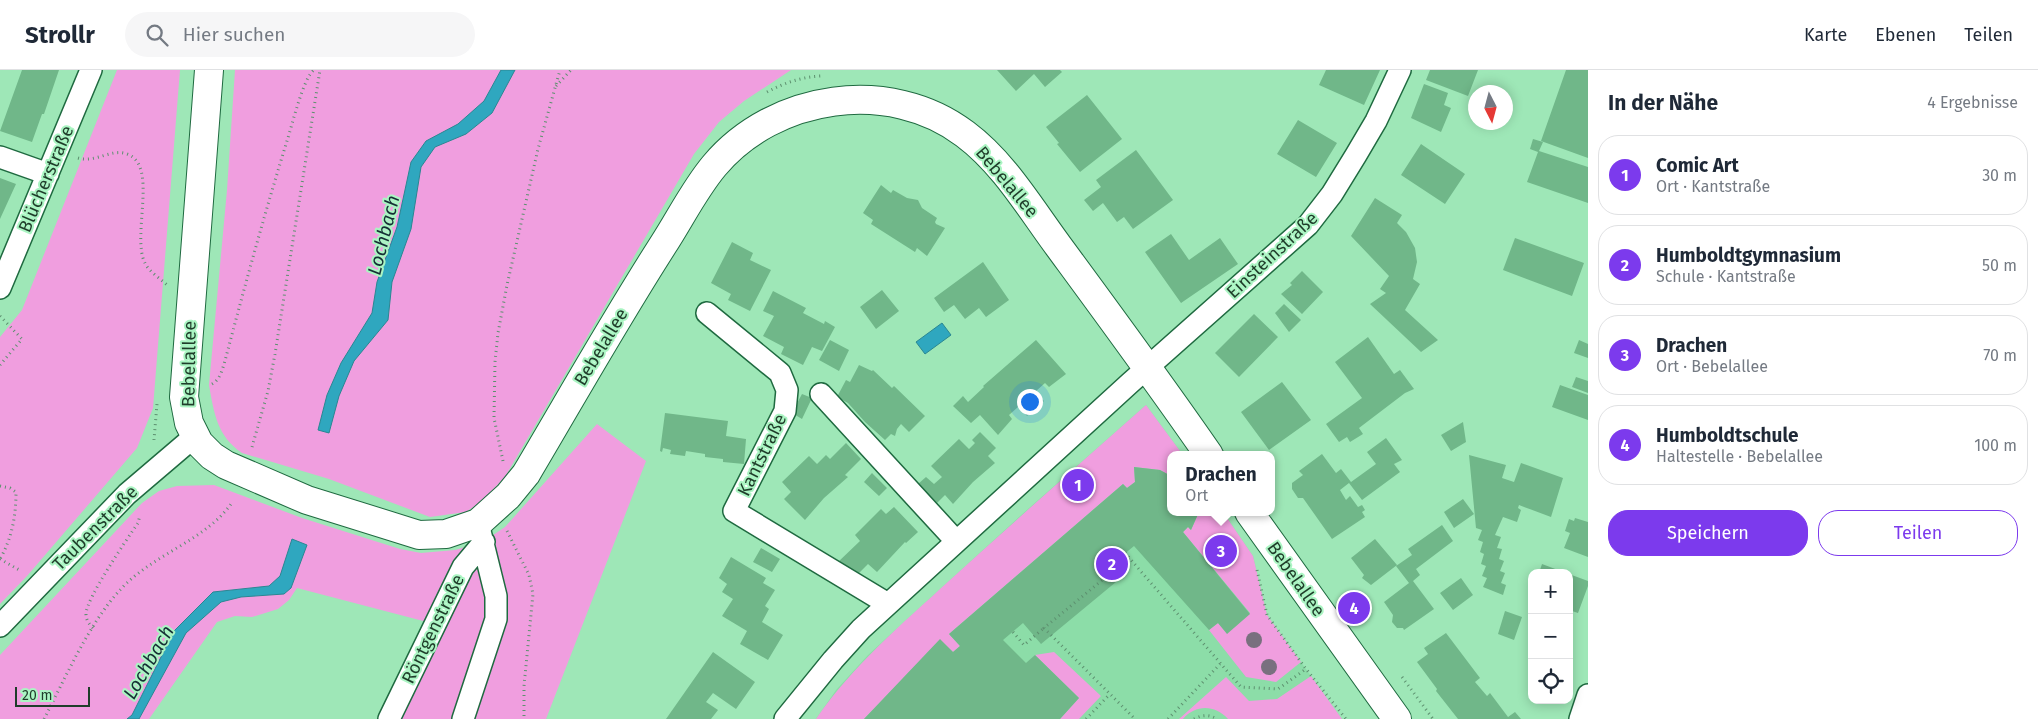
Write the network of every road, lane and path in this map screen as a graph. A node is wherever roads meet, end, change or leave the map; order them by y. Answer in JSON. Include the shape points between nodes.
{"nodes":[{"id":1,"x":91,"y":70,"type":"edge"},
{"id":2,"x":209,"y":70,"type":"edge"},
{"id":3,"x":314,"y":70,"type":"edge"},
{"id":4,"x":320,"y":70,"type":"edge"},
{"id":5,"x":560,"y":70,"type":"edge"},
{"id":6,"x":571,"y":70,"type":"edge"},
{"id":7,"x":1400,"y":70,"type":"edge"},
{"id":8,"x":824,"y":75,"type":"dead end"},
{"id":9,"x":555,"y":87,"type":"junction"},
{"id":10,"x":760,"y":96,"type":"dead end"},
{"id":11,"x":0,"y":156,"type":"edge"},
{"id":12,"x":88,"y":160,"type":"dead end"},
{"id":13,"x":48,"y":174,"type":"junction"},
{"id":14,"x":170,"y":286,"type":"dead end"},
{"id":15,"x":0,"y":288,"type":"edge"},
{"id":16,"x":707,"y":314,"type":"dead end"},
{"id":17,"x":0,"y":316,"type":"edge"},
{"id":18,"x":0,"y":365,"type":"edge"},
{"id":19,"x":1148,"y":367,"type":"junction"},
{"id":20,"x":821,"y":394,"type":"dead end"},
{"id":21,"x":184,"y":397,"type":"junction"},
{"id":22,"x":195,"y":436,"type":"junction"},
{"id":23,"x":252,"y":447,"type":"dead end"},
{"id":24,"x":1206,"y":451,"type":"edge"},
{"id":25,"x":0,"y":486,"type":"edge"},
{"id":26,"x":508,"y":496,"type":"junction"},
{"id":27,"x":233,"y":500,"type":"dead end"},
{"id":28,"x":143,"y":507,"type":"dead end"},
{"id":29,"x":1252,"y":516,"type":"edge"},
{"id":30,"x":505,"y":527,"type":"dead end"},
{"id":31,"x":481,"y":532,"type":"junction"},
{"id":32,"x":956,"y":541,"type":"junction"},
{"id":33,"x":1125,"y":553,"type":"dead end"},
{"id":34,"x":1129,"y":558,"type":"junction"},
{"id":35,"x":0,"y":559,"type":"edge"},
{"id":36,"x":1255,"y":564,"type":"dead end"},
{"id":37,"x":888,"y":604,"type":"junction"},
{"id":38,"x":0,"y":626,"type":"edge"},
{"id":39,"x":93,"y":628,"type":"junction"},
{"id":40,"x":1044,"y":628,"type":"junction"},
{"id":41,"x":1013,"y":632,"type":"dead end"},
{"id":42,"x":1220,"y":664,"type":"junction"},
{"id":43,"x":1306,"y":669,"type":"junction"},
{"id":44,"x":1109,"y":695,"type":"junction"},
{"id":45,"x":1588,"y":695,"type":"edge"},
{"id":46,"x":44,"y":719,"type":"edge"},
{"id":47,"x":389,"y":719,"type":"edge"},
{"id":48,"x":463,"y":719,"type":"edge"},
{"id":49,"x":524,"y":719,"type":"edge"},
{"id":50,"x":786,"y":719,"type":"edge"},
{"id":51,"x":1086,"y":719,"type":"edge"},
{"id":52,"x":1135,"y":719,"type":"edge"},
{"id":53,"x":1168,"y":719,"type":"edge"},
{"id":54,"x":1194,"y":719,"type":"edge"},
{"id":55,"x":1217,"y":719,"type":"edge"},
{"id":56,"x":1346,"y":719,"type":"edge"},
{"id":57,"x":1397,"y":719,"type":"edge"},
{"id":58,"x":1580,"y":719,"type":"edge"}],
"edges":[{"from":1,"to":13,"type":"street","name":"Blücherstraße"},
{"from":2,"to":21,"type":"main road","name":"Bebelallee"},
{"from":3,"to":21,"type":"path","via":[[296,110],[220,374],[215,382]]},
{"from":4,"to":23,"type":"path","via":[[275,354]]},
{"from":5,"to":9,"type":"path"},
{"from":6,"to":9,"type":"path"},
{"from":7,"to":19,"type":"street","name":"Einsteinstraße","via":[[1356,155],[1308,225]]},
{"from":8,"to":10,"type":"path","via":[[790,82]]},
{"from":9,"to":26,"type":"path","via":[[538,149],[498,333],[494,418]]},
{"from":11,"to":13,"type":"street"},
{"from":12,"to":14,"type":"path","via":[[122,152],[136,160],[144,177],[141,253],[146,265]]},
{"from":13,"to":15,"type":"street","name":"Blücherstraße"},
{"from":16,"to":37,"type":"street","name":"Kantstraße","via":[[780,373],[786,390],[785,411],[734,511]]},
{"from":17,"to":18,"type":"path","via":[[22,339]]},
{"from":19,"to":24,"type":"main road","name":"Bebelallee"},
{"from":19,"to":26,"type":"main road","name":"Bebelallee","via":[[1011,182],[967,136],[933,116],[902,106],[863,100],[828,102],[792,112],[757,128],[715,165],[526,474]]},
{"from":19,"to":32,"type":"street"},
{"from":20,"to":32,"type":"street"},
{"from":21,"to":22,"type":"main road","name":"Bebelallee"},
{"from":22,"to":31,"type":"main road","name":"Bebelallee","via":[[212,456],[226,466],[307,500],[418,535]]},
{"from":22,"to":38,"type":"street","name":"Taubenstraße","via":[[127,494]]},
{"from":25,"to":35,"type":"path","via":[[16,492],[16,512],[8,545]]},
{"from":26,"to":31,"type":"main road","name":"Bebelallee"},
{"from":27,"to":39,"type":"path","via":[[224,515],[142,570],[120,590]]},
{"from":28,"to":39,"type":"path","via":[[138,523],[90,603],[86,614]]},
{"from":29,"to":57,"type":"main road","name":"Bebelallee"},
{"from":30,"to":49,"type":"path","via":[[530,575],[532,594]]},
{"from":31,"to":47,"type":"street","name":"Röntgenstraße"},
{"from":31,"to":48,"type":"street","name":"Röntgenstraße","via":[[496,596],[496,619]]},
{"from":32,"to":37,"type":"street"},
{"from":33,"to":34,"type":"path"},
{"from":34,"to":40,"type":"path"},
{"from":34,"to":42,"type":"path"},
{"from":36,"to":43,"type":"path","via":[[1267,615]]},
{"from":37,"to":50,"type":"street","via":[[833,660]]},
{"from":39,"to":46,"type":"path"},
{"from":40,"to":41,"type":"path","via":[[1024,645]]},
{"from":40,"to":44,"type":"path"},
{"from":42,"to":43,"type":"path","via":[[1240,687],[1278,689]]},
{"from":42,"to":53,"type":"path"},
{"from":43,"to":56,"type":"path"},
{"from":44,"to":51,"type":"path"},
{"from":44,"to":52,"type":"path"},
{"from":45,"to":58,"type":"street"},
{"from":54,"to":55,"type":"path","via":[[1208,715]]}]}
